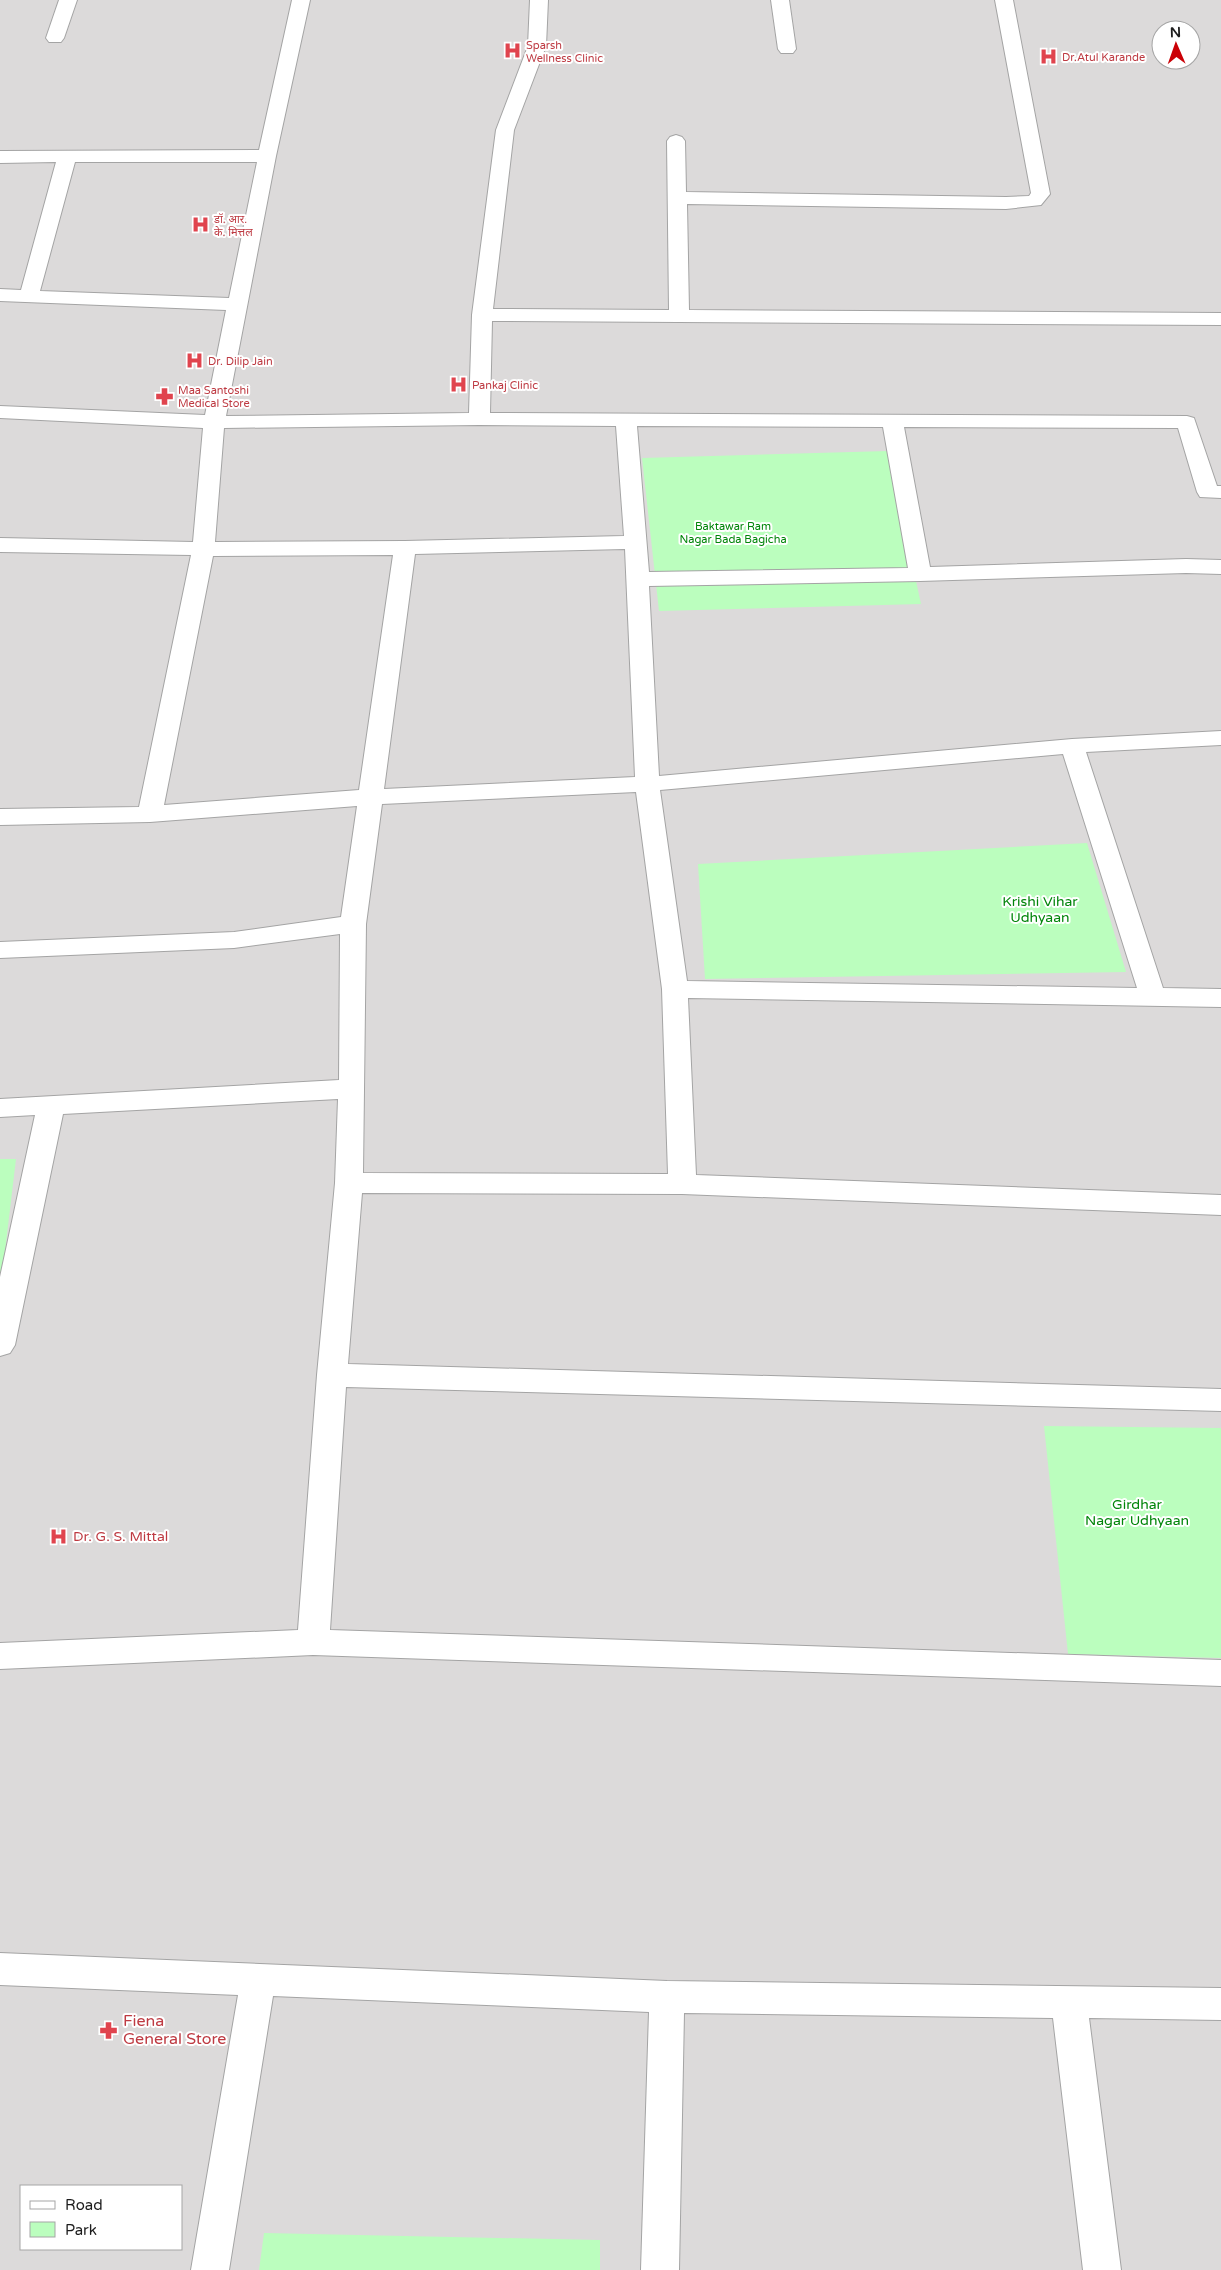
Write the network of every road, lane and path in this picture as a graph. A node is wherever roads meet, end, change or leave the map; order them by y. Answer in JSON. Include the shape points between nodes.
{"nodes":[{"id":1,"x":68,"y":0,"type":"edge"},
{"id":2,"x":301,"y":0,"type":"edge"},
{"id":3,"x":539,"y":0,"type":"edge"},
{"id":4,"x":780,"y":0,"type":"edge"},
{"id":5,"x":1004,"y":0,"type":"edge"},
{"id":6,"x":55,"y":38,"type":"dead end"},
{"id":7,"x":787,"y":50,"type":"dead end"},
{"id":8,"x":676,"y":141,"type":"dead end"},
{"id":9,"x":267,"y":156,"type":"junction"},
{"id":10,"x":0,"y":157,"type":"edge"},
{"id":11,"x":67,"y":157,"type":"junction"},
{"id":12,"x":678,"y":198,"type":"junction"},
{"id":13,"x":0,"y":294,"type":"edge"},
{"id":14,"x":29,"y":295,"type":"junction"},
{"id":15,"x":238,"y":304,"type":"junction"},
{"id":16,"x":482,"y":315,"type":"junction"},
{"id":17,"x":678,"y":316,"type":"junction"},
{"id":18,"x":1221,"y":319,"type":"edge"},
{"id":19,"x":0,"y":412,"type":"edge"},
{"id":20,"x":479,"y":419,"type":"junction"},
{"id":21,"x":892,"y":420,"type":"junction"},
{"id":22,"x":626,"y":421,"type":"junction"},
{"id":23,"x":214,"y":422,"type":"junction"},
{"id":24,"x":1221,"y":492,"type":"edge"},
{"id":25,"x":636,"y":542,"type":"junction"},
{"id":26,"x":0,"y":545,"type":"edge"},
{"id":27,"x":405,"y":548,"type":"junction"},
{"id":28,"x":203,"y":549,"type":"junction"},
{"id":29,"x":1221,"y":567,"type":"edge"},
{"id":30,"x":920,"y":574,"type":"junction"},
{"id":31,"x":638,"y":579,"type":"junction"},
{"id":32,"x":1221,"y":738,"type":"edge"},
{"id":33,"x":1072,"y":746,"type":"junction"},
{"id":34,"x":647,"y":784,"type":"junction"},
{"id":35,"x":370,"y":797,"type":"junction"},
{"id":36,"x":150,"y":814,"type":"junction"},
{"id":37,"x":0,"y":817,"type":"edge"},
{"id":38,"x":354,"y":924,"type":"junction"},
{"id":39,"x":0,"y":950,"type":"edge"},
{"id":40,"x":675,"y":989,"type":"junction"},
{"id":41,"x":1153,"y":997,"type":"junction"},
{"id":42,"x":1221,"y":998,"type":"edge"},
{"id":43,"x":352,"y":1089,"type":"junction"},
{"id":44,"x":51,"y":1105,"type":"junction"},
{"id":45,"x":0,"y":1108,"type":"edge"},
{"id":46,"x":349,"y":1183,"type":"junction"},
{"id":47,"x":682,"y":1184,"type":"junction"},
{"id":48,"x":1221,"y":1205,"type":"edge"},
{"id":49,"x":0,"y":1346,"type":"edge"},
{"id":50,"x":332,"y":1375,"type":"junction"},
{"id":51,"x":1221,"y":1400,"type":"edge"},
{"id":52,"x":313,"y":1642,"type":"junction"},
{"id":53,"x":0,"y":1656,"type":"edge"},
{"id":54,"x":1221,"y":1673,"type":"edge"},
{"id":55,"x":0,"y":1969,"type":"edge"},
{"id":56,"x":258,"y":1981,"type":"junction"},
{"id":57,"x":667,"y":1998,"type":"junction"},
{"id":58,"x":1069,"y":2001,"type":"junction"},
{"id":59,"x":1221,"y":2004,"type":"edge"},
{"id":60,"x":210,"y":2270,"type":"edge"},
{"id":61,"x":660,"y":2270,"type":"edge"},
{"id":62,"x":1102,"y":2270,"type":"edge"}],
"edges":[{"from":1,"to":6,"type":"street"},
{"from":2,"to":9,"type":"street"},
{"from":3,"to":16,"type":"street","via":[[537,46],[505,130]]},
{"from":4,"to":7,"type":"street"},
{"from":5,"to":12,"type":"street","via":[[1041,194],[1034,201]]},
{"from":8,"to":12,"type":"street"},
{"from":9,"to":11,"type":"street"},
{"from":9,"to":15,"type":"street"},
{"from":10,"to":11,"type":"street"},
{"from":11,"to":14,"type":"street"},
{"from":12,"to":17,"type":"street"},
{"from":13,"to":14,"type":"street"},
{"from":14,"to":15,"type":"street"},
{"from":15,"to":23,"type":"street"},
{"from":16,"to":17,"type":"street"},
{"from":16,"to":20,"type":"street"},
{"from":17,"to":18,"type":"street"},
{"from":19,"to":23,"type":"street"},
{"from":20,"to":22,"type":"street"},
{"from":20,"to":23,"type":"street"},
{"from":21,"to":22,"type":"street"},
{"from":21,"to":24,"type":"street","via":[[1187,422],[1208,492]]},
{"from":21,"to":30,"type":"street"},
{"from":22,"to":25,"type":"street"},
{"from":23,"to":28,"type":"street"},
{"from":25,"to":27,"type":"street"},
{"from":25,"to":31,"type":"street"},
{"from":26,"to":28,"type":"street"},
{"from":27,"to":28,"type":"street"},
{"from":27,"to":35,"type":"street"},
{"from":28,"to":36,"type":"street"},
{"from":29,"to":30,"type":"street"},
{"from":30,"to":31,"type":"street"},
{"from":31,"to":34,"type":"street"},
{"from":32,"to":33,"type":"street"},
{"from":33,"to":34,"type":"street"},
{"from":33,"to":41,"type":"street"},
{"from":34,"to":35,"type":"street"},
{"from":34,"to":40,"type":"street"},
{"from":35,"to":36,"type":"street"},
{"from":35,"to":38,"type":"street"},
{"from":36,"to":37,"type":"street"},
{"from":38,"to":39,"type":"street","via":[[234,940]]},
{"from":38,"to":43,"type":"street"},
{"from":40,"to":41,"type":"street"},
{"from":40,"to":47,"type":"street"},
{"from":41,"to":42,"type":"street"},
{"from":43,"to":44,"type":"street"},
{"from":43,"to":46,"type":"street"},
{"from":44,"to":45,"type":"street"},
{"from":44,"to":49,"type":"street"},
{"from":46,"to":47,"type":"street"},
{"from":46,"to":50,"type":"street"},
{"from":47,"to":48,"type":"street"},
{"from":50,"to":51,"type":"street"},
{"from":50,"to":52,"type":"street"},
{"from":52,"to":53,"type":"street"},
{"from":52,"to":54,"type":"street"},
{"from":55,"to":56,"type":"street"},
{"from":56,"to":57,"type":"street"},
{"from":56,"to":60,"type":"street"},
{"from":57,"to":58,"type":"street"},
{"from":57,"to":61,"type":"street"},
{"from":58,"to":59,"type":"street"},
{"from":58,"to":62,"type":"street"}]}
